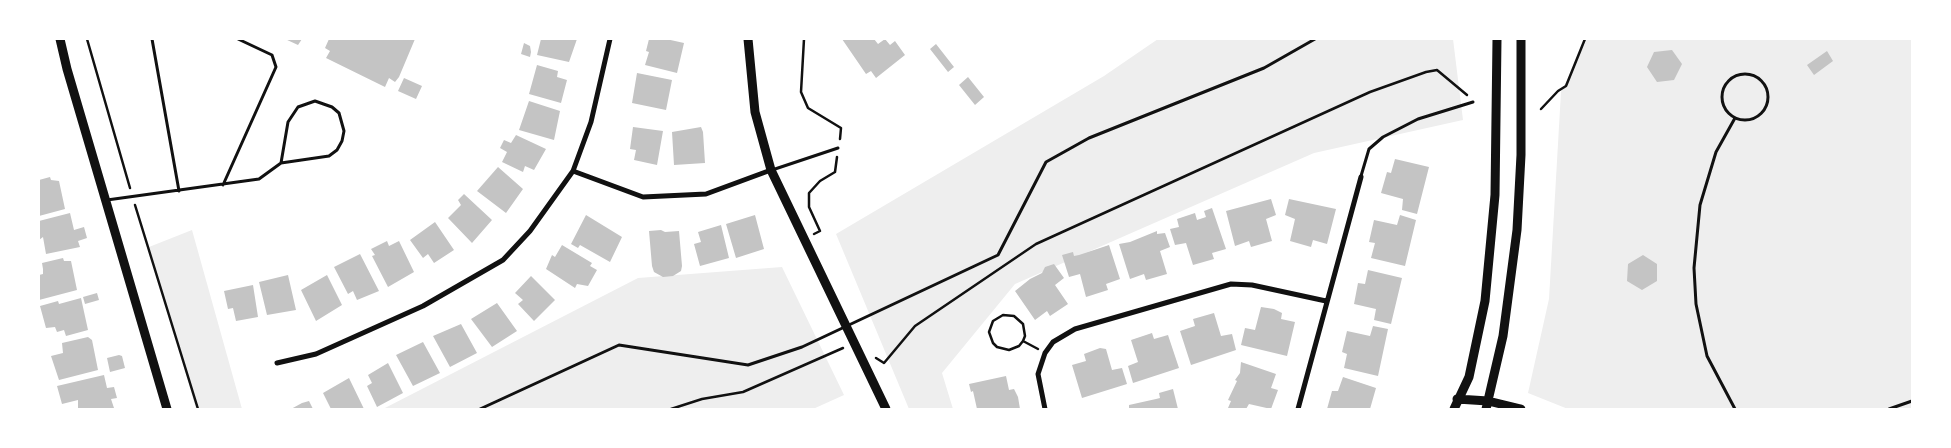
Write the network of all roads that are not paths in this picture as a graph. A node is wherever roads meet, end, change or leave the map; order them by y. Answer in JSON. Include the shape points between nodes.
{"nodes":[{"id":1,"x":60,"y":39,"type":"edge"},
{"id":2,"x":152,"y":39,"type":"edge"},
{"id":3,"x":238,"y":39,"type":"edge"},
{"id":4,"x":610,"y":39,"type":"edge"},
{"id":5,"x":748,"y":39,"type":"edge"},
{"id":6,"x":1315,"y":39,"type":"edge"},
{"id":7,"x":1497,"y":39,"type":"edge"},
{"id":8,"x":1521,"y":39,"type":"edge"},
{"id":9,"x":1473,"y":102,"type":"road end"},
{"id":10,"x":1735,"y":118,"type":"junction"},
{"id":11,"x":838,"y":148,"type":"dead end"},
{"id":12,"x":281,"y":163,"type":"junction"},
{"id":13,"x":771,"y":170,"type":"junction"},
{"id":14,"x":573,"y":171,"type":"junction"},
{"id":15,"x":1361,"y":177,"type":"joint"},
{"id":16,"x":223,"y":185,"type":"junction"},
{"id":17,"x":179,"y":190,"type":"junction"},
{"id":18,"x":105,"y":201,"type":"junction"},
{"id":19,"x":1326,"y":301,"type":"junction"},
{"id":20,"x":846,"y":327,"type":"junction"},
{"id":21,"x":277,"y":364,"type":"dead end"},
{"id":22,"x":1457,"y":399,"type":"junction"},
{"id":23,"x":1912,"y":401,"type":"edge"},
{"id":24,"x":1487,"y":405,"type":"edge"},
{"id":25,"x":167,"y":409,"type":"edge"},
{"id":26,"x":480,"y":409,"type":"edge"},
{"id":27,"x":886,"y":409,"type":"edge"},
{"id":28,"x":1045,"y":409,"type":"edge"},
{"id":29,"x":1298,"y":409,"type":"edge"},
{"id":30,"x":1454,"y":409,"type":"edge"},
{"id":31,"x":1521,"y":409,"type":"edge"},
{"id":32,"x":1734,"y":409,"type":"edge"},
{"id":33,"x":1889,"y":409,"type":"edge"}],
"edges":[{"from":1,"to":18,"type":"street"},
{"from":2,"to":17,"type":"lane"},
{"from":3,"to":16,"type":"lane","via":[[272,55],[276,67]]},
{"from":4,"to":14,"type":"street","via":[[591,122]]},
{"from":5,"to":13,"type":"street","via":[[755,112]]},
{"from":6,"to":20,"type":"lane","via":[[1264,68],[1089,138],[1046,162],[998,254]]},
{"from":7,"to":22,"type":"street","via":[[1495,195],[1484,301],[1469,377]]},
{"from":8,"to":24,"type":"street","via":[[1517,230],[1503,336]]},
{"from":9,"to":15,"type":"lane","via":[[1418,118],[1384,137],[1369,149]]},
{"from":10,"to":10,"type":"lane","via":[[1756,118],[1766,108],[1766,86],[1754,76],[1738,74],[1726,84],[1722,99],[1728,114]]},
{"from":10,"to":32,"type":"lane","via":[[1716,152],[1700,205],[1694,268],[1696,304],[1707,356]]},
{"from":11,"to":13,"type":"lane"},
{"from":12,"to":12,"type":"lane","via":[[320,159],[337,150],[344,131],[339,113],[315,101],[298,107],[288,122]]},
{"from":12,"to":16,"type":"lane","via":[[259,179]]},
{"from":13,"to":14,"type":"street","via":[[706,194],[643,197]]},
{"from":13,"to":20,"type":"street"},
{"from":14,"to":21,"type":"street","via":[[535,225],[503,260],[423,306],[316,354]]},
{"from":15,"to":19,"type":"street"},
{"from":16,"to":17,"type":"lane"},
{"from":17,"to":18,"type":"lane"},
{"from":18,"to":25,"type":"street"},
{"from":19,"to":28,"type":"street","via":[[1252,285],[1231,284],[1076,329],[1053,342],[1045,352],[1038,374]]},
{"from":19,"to":29,"type":"street"},
{"from":20,"to":26,"type":"lane","via":[[802,347],[748,365],[619,345]]},
{"from":20,"to":27,"type":"street"},
{"from":22,"to":24,"type":"street"},
{"from":22,"to":30,"type":"street"},
{"from":23,"to":33,"type":"lane"},
{"from":24,"to":31,"type":"street"}]}
